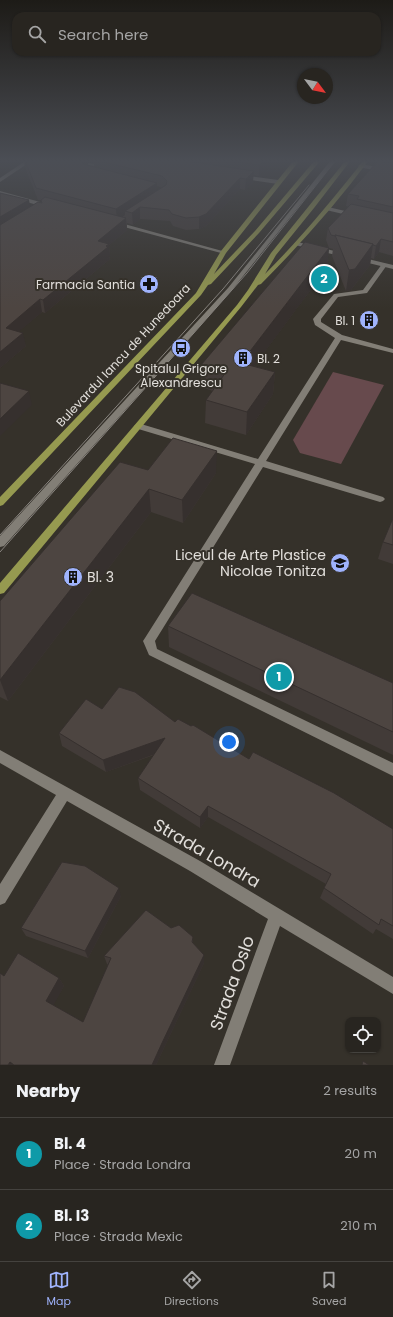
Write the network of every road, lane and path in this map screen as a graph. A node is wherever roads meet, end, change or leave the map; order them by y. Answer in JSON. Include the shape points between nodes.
{"nodes":[{"id":1,"x":328,"y":209,"type":"edge"},
{"id":2,"x":256,"y":210,"type":"edge"},
{"id":3,"x":276,"y":210,"type":"edge"},
{"id":4,"x":293,"y":210,"type":"edge"},
{"id":5,"x":310,"y":210,"type":"edge"},
{"id":6,"x":331,"y":210,"type":"edge"},
{"id":7,"x":364,"y":217,"type":"edge"},
{"id":8,"x":125,"y":220,"type":"edge"},
{"id":9,"x":111,"y":223,"type":"edge"},
{"id":10,"x":118,"y":224,"type":"junction"},
{"id":11,"x":284,"y":241,"type":"junction"},
{"id":12,"x":297,"y":244,"type":"junction"},
{"id":13,"x":223,"y":252,"type":"junction"},
{"id":14,"x":384,"y":265,"type":"junction"},
{"id":15,"x":393,"y":267,"type":"edge"},
{"id":16,"x":251,"y":291,"type":"junction"},
{"id":17,"x":199,"y":294,"type":"junction"},
{"id":18,"x":339,"y":337,"type":"junction"},
{"id":19,"x":393,"y":351,"type":"edge"},
{"id":20,"x":138,"y":426,"type":"junction"},
{"id":21,"x":260,"y":463,"type":"junction"},
{"id":22,"x":380,"y":499,"type":"dead end"},
{"id":23,"x":0,"y":503,"type":"edge"},
{"id":24,"x":0,"y":544,"type":"edge"},
{"id":25,"x":0,"y":590,"type":"edge"},
{"id":26,"x":0,"y":756,"type":"edge"},
{"id":27,"x":393,"y":770,"type":"edge"},
{"id":28,"x":65,"y":792,"type":"junction"},
{"id":29,"x":0,"y":898,"type":"edge"},
{"id":30,"x":277,"y":915,"type":"junction"},
{"id":31,"x":393,"y":986,"type":"edge"},
{"id":32,"x":222,"y":1065,"type":"edge"}],
"edges":[{"from":1,"to":12,"type":"main road"},
{"from":2,"to":13,"type":"main road","name":"Bulevardul Iancu de Hunedoara"},
{"from":3,"to":17,"type":"main road"},
{"from":4,"to":24,"type":"street","via":[[230,289]]},
{"from":5,"to":11,"type":"main road"},
{"from":6,"to":7,"type":"street"},
{"from":8,"to":10,"type":"street"},
{"from":9,"to":10,"type":"street"},
{"from":10,"to":13,"type":"street"},
{"from":11,"to":12,"type":"main road"},
{"from":11,"to":16,"type":"main road","via":[[266,264]]},
{"from":12,"to":14,"type":"street"},
{"from":12,"to":16,"type":"main road"},
{"from":13,"to":17,"type":"main road","name":"Bulevardul Iancu de Hunedoara"},
{"from":14,"to":15,"type":"street"},
{"from":14,"to":18,"type":"street","via":[[365,292],[336,295],[317,319],[318,323]]},
{"from":16,"to":20,"type":"main road"},
{"from":17,"to":23,"type":"main road","name":"Bulevardul Iancu de Hunedoara"},
{"from":18,"to":19,"type":"street"},
{"from":18,"to":21,"type":"street"},
{"from":20,"to":21,"type":"street"},
{"from":20,"to":25,"type":"main road"},
{"from":21,"to":22,"type":"street"},
{"from":21,"to":27,"type":"street","via":[[149,641],[150,649]]},
{"from":26,"to":28,"type":"street","name":"Strada Londra"},
{"from":28,"to":29,"type":"street"},
{"from":28,"to":30,"type":"street","name":"Strada Londra"},
{"from":30,"to":31,"type":"street","name":"Strada Londra"},
{"from":30,"to":32,"type":"street","name":"Strada Oslo"}]}
